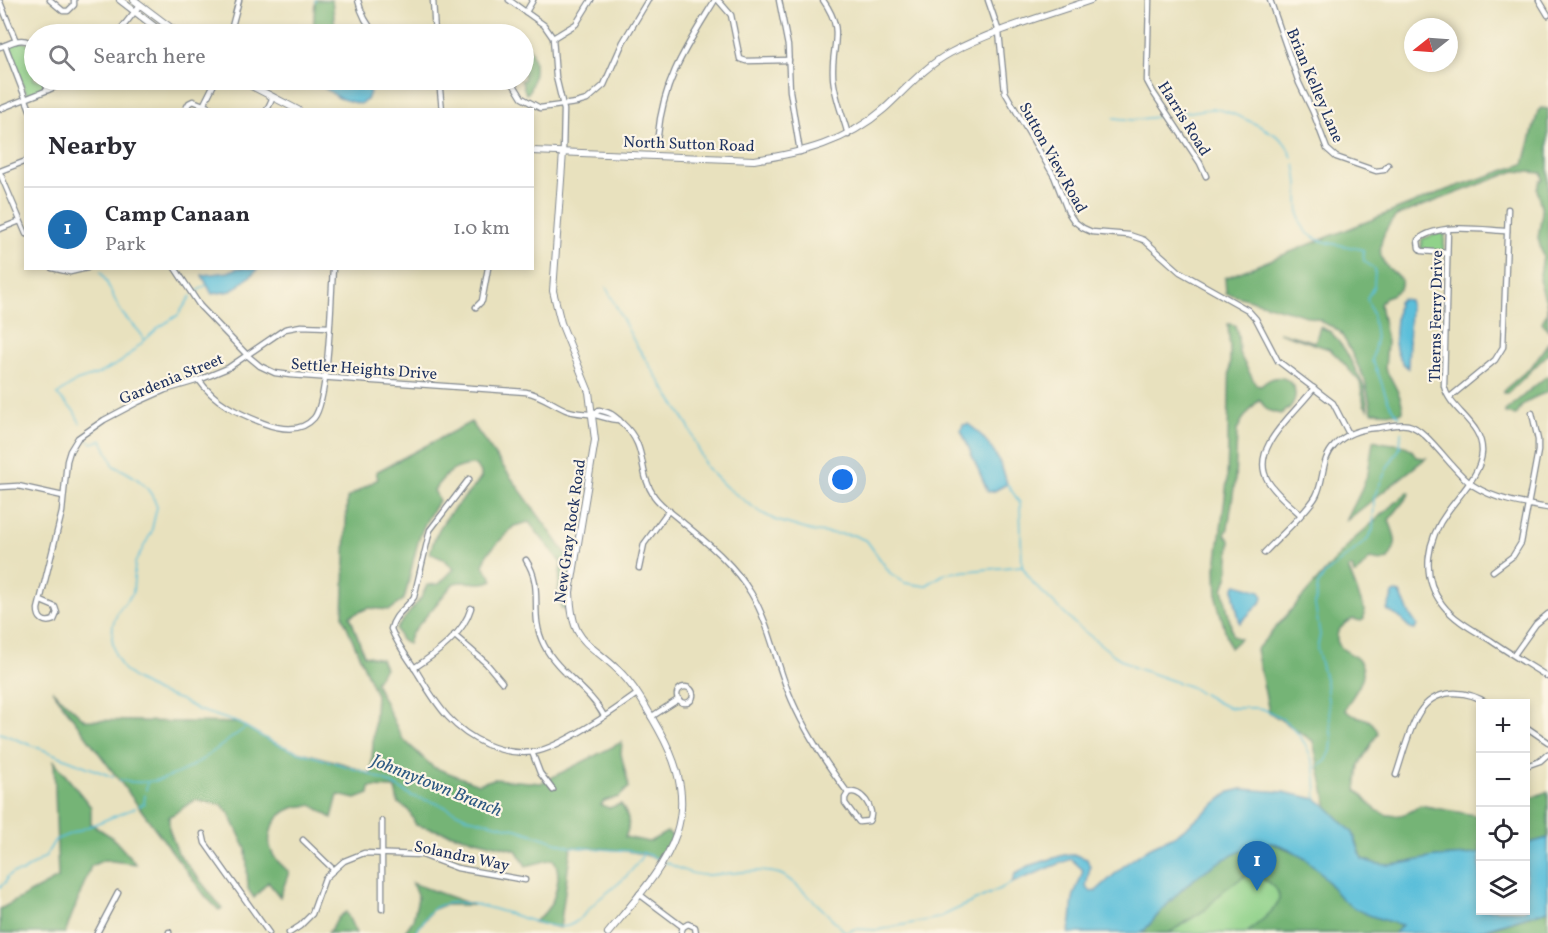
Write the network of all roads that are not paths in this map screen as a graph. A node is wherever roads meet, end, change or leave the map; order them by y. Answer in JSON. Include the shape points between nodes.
{"nodes":[{"id":1,"x":50,"y":0,"type":"edge"},
{"id":2,"x":74,"y":0,"type":"edge"},
{"id":3,"x":120,"y":0,"type":"edge"},
{"id":4,"x":239,"y":0,"type":"edge"},
{"id":5,"x":358,"y":0,"type":"edge"},
{"id":6,"x":433,"y":0,"type":"edge"},
{"id":7,"x":510,"y":0,"type":"edge"},
{"id":8,"x":532,"y":0,"type":"edge"},
{"id":9,"x":591,"y":0,"type":"edge"},
{"id":10,"x":648,"y":0,"type":"edge"},
{"id":11,"x":716,"y":0,"type":"edge"},
{"id":12,"x":779,"y":0,"type":"edge"},
{"id":13,"x":823,"y":0,"type":"edge"},
{"id":14,"x":988,"y":0,"type":"edge"},
{"id":15,"x":1091,"y":0,"type":"edge"},
{"id":16,"x":1149,"y":0,"type":"edge"},
{"id":17,"x":1270,"y":0,"type":"edge"},
{"id":18,"x":1539,"y":0,"type":"edge"},
{"id":19,"x":0,"y":2,"type":"edge"},
{"id":20,"x":137,"y":2,"type":"edge"},
{"id":21,"x":134,"y":12,"type":"junction"},
{"id":22,"x":526,"y":12,"type":"junction"},
{"id":23,"x":1548,"y":15,"type":"edge"},
{"id":24,"x":125,"y":24,"type":"edge"},
{"id":25,"x":150,"y":24,"type":"edge"},
{"id":26,"x":166,"y":24,"type":"edge"},
{"id":27,"x":233,"y":24,"type":"edge"},
{"id":28,"x":367,"y":24,"type":"edge"},
{"id":29,"x":434,"y":24,"type":"edge"},
{"id":30,"x":999,"y":32,"type":"junction"},
{"id":31,"x":553,"y":38,"type":"junction"},
{"id":32,"x":24,"y":39,"type":"edge"},
{"id":33,"x":16,"y":41,"type":"junction"},
{"id":34,"x":2,"y":46,"type":"edge"},
{"id":35,"x":789,"y":60,"type":"junction"},
{"id":36,"x":48,"y":90,"type":"edge"},
{"id":37,"x":211,"y":90,"type":"edge"},
{"id":38,"x":259,"y":90,"type":"edge"},
{"id":39,"x":440,"y":90,"type":"edge"},
{"id":40,"x":517,"y":90,"type":"edge"},
{"id":41,"x":273,"y":97,"type":"junction"},
{"id":42,"x":26,"y":99,"type":"junction"},
{"id":43,"x":563,"y":105,"type":"junction"},
{"id":44,"x":202,"y":107,"type":"edge"},
{"id":45,"x":29,"y":108,"type":"edge"},
{"id":46,"x":187,"y":108,"type":"edge"},
{"id":47,"x":268,"y":108,"type":"edge"},
{"id":48,"x":294,"y":108,"type":"edge"},
{"id":49,"x":442,"y":108,"type":"edge"},
{"id":50,"x":0,"y":110,"type":"edge"},
{"id":51,"x":657,"y":135,"type":"dead end"},
{"id":52,"x":848,"y":135,"type":"junction"},
{"id":53,"x":534,"y":151,"type":"edge"},
{"id":54,"x":562,"y":152,"type":"junction"},
{"id":55,"x":800,"y":152,"type":"junction"},
{"id":56,"x":24,"y":162,"type":"edge"},
{"id":57,"x":1388,"y":165,"type":"dead end"},
{"id":58,"x":0,"y":172,"type":"edge"},
{"id":59,"x":1206,"y":176,"type":"dead end"},
{"id":60,"x":1508,"y":209,"type":"dead end"},
{"id":61,"x":20,"y":221,"type":"junction"},
{"id":62,"x":0,"y":229,"type":"edge"},
{"id":63,"x":24,"y":230,"type":"edge"},
{"id":64,"x":1448,"y":230,"type":"junction"},
{"id":65,"x":1507,"y":231,"type":"junction"},
{"id":66,"x":1447,"y":253,"type":"junction"},
{"id":67,"x":61,"y":270,"type":"edge"},
{"id":68,"x":78,"y":270,"type":"edge"},
{"id":69,"x":176,"y":270,"type":"edge"},
{"id":70,"x":333,"y":270,"type":"edge"},
{"id":71,"x":488,"y":270,"type":"edge"},
{"id":72,"x":476,"y":307,"type":"dead end"},
{"id":73,"x":329,"y":327,"type":"junction"},
{"id":74,"x":248,"y":356,"type":"junction"},
{"id":75,"x":325,"y":378,"type":"junction"},
{"id":76,"x":200,"y":380,"type":"junction"},
{"id":77,"x":1314,"y":388,"type":"junction"},
{"id":78,"x":1450,"y":397,"type":"junction"},
{"id":79,"x":1532,"y":413,"type":"dead end"},
{"id":80,"x":593,"y":415,"type":"junction"},
{"id":81,"x":1349,"y":434,"type":"junction"},
{"id":82,"x":470,"y":479,"type":"dead end"},
{"id":83,"x":1468,"y":482,"type":"junction"},
{"id":84,"x":0,"y":487,"type":"edge"},
{"id":85,"x":63,"y":496,"type":"junction"},
{"id":86,"x":1529,"y":505,"type":"junction"},
{"id":87,"x":1548,"y":508,"type":"edge"},
{"id":88,"x":669,"y":510,"type":"junction"},
{"id":89,"x":1300,"y":514,"type":"junction"},
{"id":90,"x":1264,"y":553,"type":"dead end"},
{"id":91,"x":526,"y":560,"type":"dead end"},
{"id":92,"x":639,"y":568,"type":"dead end"},
{"id":93,"x":1493,"y":571,"type":"dead end"},
{"id":94,"x":41,"y":601,"type":"junction"},
{"id":95,"x":471,"y":608,"type":"dead end"},
{"id":96,"x":1548,"y":614,"type":"edge"},
{"id":97,"x":454,"y":635,"type":"junction"},
{"id":98,"x":1514,"y":656,"type":"junction"},
{"id":99,"x":414,"y":668,"type":"junction"},
{"id":100,"x":1548,"y":678,"type":"edge"},
{"id":101,"x":502,"y":682,"type":"dead end"},
{"id":102,"x":637,"y":694,"type":"junction"},
{"id":103,"x":679,"y":699,"type":"dead end"},
{"id":104,"x":1479,"y":699,"type":"edge"},
{"id":105,"x":604,"y":716,"type":"junction"},
{"id":106,"x":651,"y":717,"type":"junction"},
{"id":107,"x":1530,"y":730,"type":"edge"},
{"id":108,"x":1548,"y":742,"type":"edge"},
{"id":109,"x":532,"y":752,"type":"junction"},
{"id":110,"x":1548,"y":754,"type":"edge"},
{"id":111,"x":1530,"y":765,"type":"edge"},
{"id":112,"x":1396,"y":775,"type":"dead end"},
{"id":113,"x":554,"y":790,"type":"dead end"},
{"id":114,"x":848,"y":794,"type":"junction"},
{"id":115,"x":382,"y":821,"type":"dead end"},
{"id":116,"x":203,"y":834,"type":"dead end"},
{"id":117,"x":303,"y":840,"type":"dead end"},
{"id":118,"x":382,"y":854,"type":"junction"},
{"id":119,"x":334,"y":870,"type":"junction"},
{"id":120,"x":525,"y":880,"type":"dead end"},
{"id":121,"x":118,"y":893,"type":"dead end"},
{"id":122,"x":639,"y":894,"type":"junction"},
{"id":123,"x":382,"y":909,"type":"dead end"},
{"id":124,"x":683,"y":927,"type":"junction"},
{"id":125,"x":97,"y":933,"type":"edge"},
{"id":126,"x":269,"y":933,"type":"edge"},
{"id":127,"x":289,"y":933,"type":"edge"},
{"id":128,"x":608,"y":933,"type":"edge"},
{"id":129,"x":681,"y":933,"type":"edge"},
{"id":130,"x":696,"y":933,"type":"edge"}],
"edges":[{"from":1,"to":2,"type":"street","via":[[68,11]]},
{"from":3,"to":21,"type":"street"},
{"from":4,"to":27,"type":"street"},
{"from":5,"to":28,"type":"street"},
{"from":6,"to":29,"type":"street"},
{"from":7,"to":22,"type":"street"},
{"from":8,"to":22,"type":"street"},
{"from":9,"to":31,"type":"street","via":[[576,24]]},
{"from":10,"to":43,"type":"street","via":[[604,85],[586,99]]},
{"from":11,"to":35,"type":"street","via":[[731,15],[740,59]]},
{"from":11,"to":51,"type":"street","via":[[669,82]]},
{"from":12,"to":35,"type":"street"},
{"from":13,"to":52,"type":"street","via":[[834,20],[837,36],[833,75]]},
{"from":14,"to":30,"type":"street","name":"Sutton View Road"},
{"from":15,"to":30,"type":"street","name":"North Sutton Road"},
{"from":16,"to":59,"type":"street","name":"Harris Road","via":[[1147,81]]},
{"from":17,"to":57,"type":"street","name":"Brian Kelley Lane","via":[[1327,149],[1336,157],[1376,171]]},
{"from":18,"to":23,"type":"street"},
{"from":19,"to":33,"type":"street"},
{"from":20,"to":21,"type":"street"},
{"from":20,"to":26,"type":"street"},
{"from":21,"to":24,"type":"street"},
{"from":21,"to":25,"type":"street"},
{"from":22,"to":31,"type":"street","via":[[544,25]]},
{"from":30,"to":52,"type":"street","name":"North Sutton Road","via":[[932,65],[883,110]]},
{"from":30,"to":77,"type":"street","name":"Sutton View Road","via":[[1005,92],[1058,183],[1074,221],[1092,232],[1144,240],[1180,272],[1248,310],[1278,361]]},
{"from":31,"to":43,"type":"street"},
{"from":32,"to":33,"type":"street"},
{"from":33,"to":34,"type":"street"},
{"from":34,"to":42,"type":"street"},
{"from":35,"to":55,"type":"street"},
{"from":36,"to":42,"type":"street"},
{"from":37,"to":44,"type":"street"},
{"from":38,"to":41,"type":"street"},
{"from":39,"to":49,"type":"street"},
{"from":40,"to":43,"type":"street","via":[[522,98],[540,108]]},
{"from":41,"to":47,"type":"street"},
{"from":41,"to":48,"type":"street"},
{"from":42,"to":45,"type":"street"},
{"from":42,"to":50,"type":"street"},
{"from":43,"to":54,"type":"street"},
{"from":44,"to":46,"type":"street","via":[[192,101]]},
{"from":52,"to":55,"type":"street","name":"North Sutton Road"},
{"from":53,"to":54,"type":"street","name":"North Sutton Road"},
{"from":54,"to":55,"type":"street","name":"North Sutton Road","via":[[754,160]]},
{"from":54,"to":80,"type":"street","name":"New Gray Rock Road","via":[[553,291],[561,323],[590,392]]},
{"from":56,"to":58,"type":"street"},
{"from":58,"to":61,"type":"street"},
{"from":60,"to":65,"type":"street"},
{"from":61,"to":62,"type":"street"},
{"from":61,"to":63,"type":"street"},
{"from":64,"to":65,"type":"street"},
{"from":64,"to":66,"type":"street","name":"Therns Ferry Drive"},
{"from":64,"to":66,"type":"street","via":[[1438,230],[1418,243],[1424,252]]},
{"from":65,"to":78,"type":"street","via":[[1503,347],[1495,360]]},
{"from":66,"to":78,"type":"street","name":"Therns Ferry Drive","via":[[1443,380]]},
{"from":67,"to":68,"type":"street"},
{"from":69,"to":74,"type":"street","name":"Settler Heights Drive","via":[[200,306]]},
{"from":70,"to":73,"type":"street"},
{"from":71,"to":72,"type":"street","via":[[482,301]]},
{"from":73,"to":74,"type":"street","name":"Gardenia Street","via":[[285,329]]},
{"from":73,"to":75,"type":"street"},
{"from":74,"to":75,"type":"street","name":"Settler Heights Drive","via":[[275,373]]},
{"from":74,"to":76,"type":"street","name":"Gardenia Street"},
{"from":75,"to":76,"type":"street","via":[[321,405],[313,419],[297,428],[277,428],[236,413],[207,392]]},
{"from":75,"to":80,"type":"street","name":"Settler Heights Drive","via":[[526,392],[538,394],[566,410]]},
{"from":76,"to":85,"type":"street","name":"Gardenia Street","via":[[138,402],[81,434],[70,451]]},
{"from":77,"to":81,"type":"street","name":"Sutton View Road","via":[[1333,403]]},
{"from":77,"to":89,"type":"street","via":[[1277,432],[1263,458],[1269,483]]},
{"from":78,"to":83,"type":"street","name":"Therns Ferry Drive","via":[[1476,430],[1482,445],[1480,464]]},
{"from":79,"to":86,"type":"street","via":[[1538,451]]},
{"from":80,"to":88,"type":"street","name":"Settler Heights Drive","via":[[619,420],[636,439],[646,481]]},
{"from":80,"to":102,"type":"street","name":"New Gray Rock Road","via":[[596,440],[570,592],[571,615],[583,641],[618,670]]},
{"from":81,"to":83,"type":"street","via":[[1403,424],[1411,426],[1422,432]]},
{"from":81,"to":89,"type":"street","via":[[1327,455],[1315,497]]},
{"from":82,"to":99,"type":"street","via":[[435,520],[414,597],[394,616],[394,637]]},
{"from":83,"to":86,"type":"street","via":[[1490,494]]},
{"from":83,"to":98,"type":"street","name":"Therns Ferry Drive","via":[[1432,536],[1428,561],[1432,586],[1453,616]]},
{"from":84,"to":85,"type":"street","via":[[18,486]]},
{"from":85,"to":94,"type":"street","name":"Gardenia Street"},
{"from":86,"to":87,"type":"street"},
{"from":86,"to":93,"type":"street","via":[[1519,547]]},
{"from":88,"to":92,"type":"street","via":[[644,544]]},
{"from":88,"to":114,"type":"street","via":[[725,559],[750,592],[762,613],[801,720]]},
{"from":89,"to":90,"type":"street"},
{"from":91,"to":105,"type":"street","via":[[536,579],[539,635],[557,663]]},
{"from":94,"to":94,"type":"street","via":[[38,616],[42,621],[54,620],[55,607]]},
{"from":95,"to":97,"type":"street","via":[[468,620]]},
{"from":96,"to":98,"type":"street","via":[[1536,624]]},
{"from":97,"to":99,"type":"street","via":[[437,653]]},
{"from":97,"to":101,"type":"street"},
{"from":98,"to":100,"type":"street","name":"Therns Ferry Drive"},
{"from":99,"to":109,"type":"street","via":[[447,717],[468,734],[496,749]]},
{"from":102,"to":105,"type":"street"},
{"from":102,"to":106,"type":"street","name":"New Gray Rock Road"},
{"from":103,"to":106,"type":"street"},
{"from":104,"to":112,"type":"street","via":[[1455,692],[1428,702],[1419,713]]},
{"from":105,"to":109,"type":"street","via":[[555,744]]},
{"from":106,"to":122,"type":"street","name":"New Gray Rock Road","via":[[672,755],[682,801],[678,828],[666,858]]},
{"from":107,"to":108,"type":"street"},
{"from":109,"to":113,"type":"street","via":[[540,773]]},
{"from":110,"to":111,"type":"street"},
{"from":114,"to":114,"type":"street","via":[[845,803],[857,820],[862,824],[869,821],[872,811],[859,793]]},
{"from":115,"to":118,"type":"street"},
{"from":116,"to":126,"type":"street","via":[[205,843]]},
{"from":117,"to":119,"type":"street"},
{"from":118,"to":119,"type":"street","name":"Solandra Way","via":[[364,853]]},
{"from":118,"to":120,"type":"street","name":"Solandra Way","via":[[422,855],[457,868]]},
{"from":118,"to":123,"type":"street"},
{"from":119,"to":127,"type":"street","name":"Solandra Way","via":[[325,878],[312,914]]},
{"from":121,"to":125,"type":"street"},
{"from":122,"to":124,"type":"street"},
{"from":122,"to":128,"type":"street","name":"New Gray Rock Road"},
{"from":124,"to":129,"type":"street"},
{"from":124,"to":130,"type":"street","via":[[693,925]]}]}
